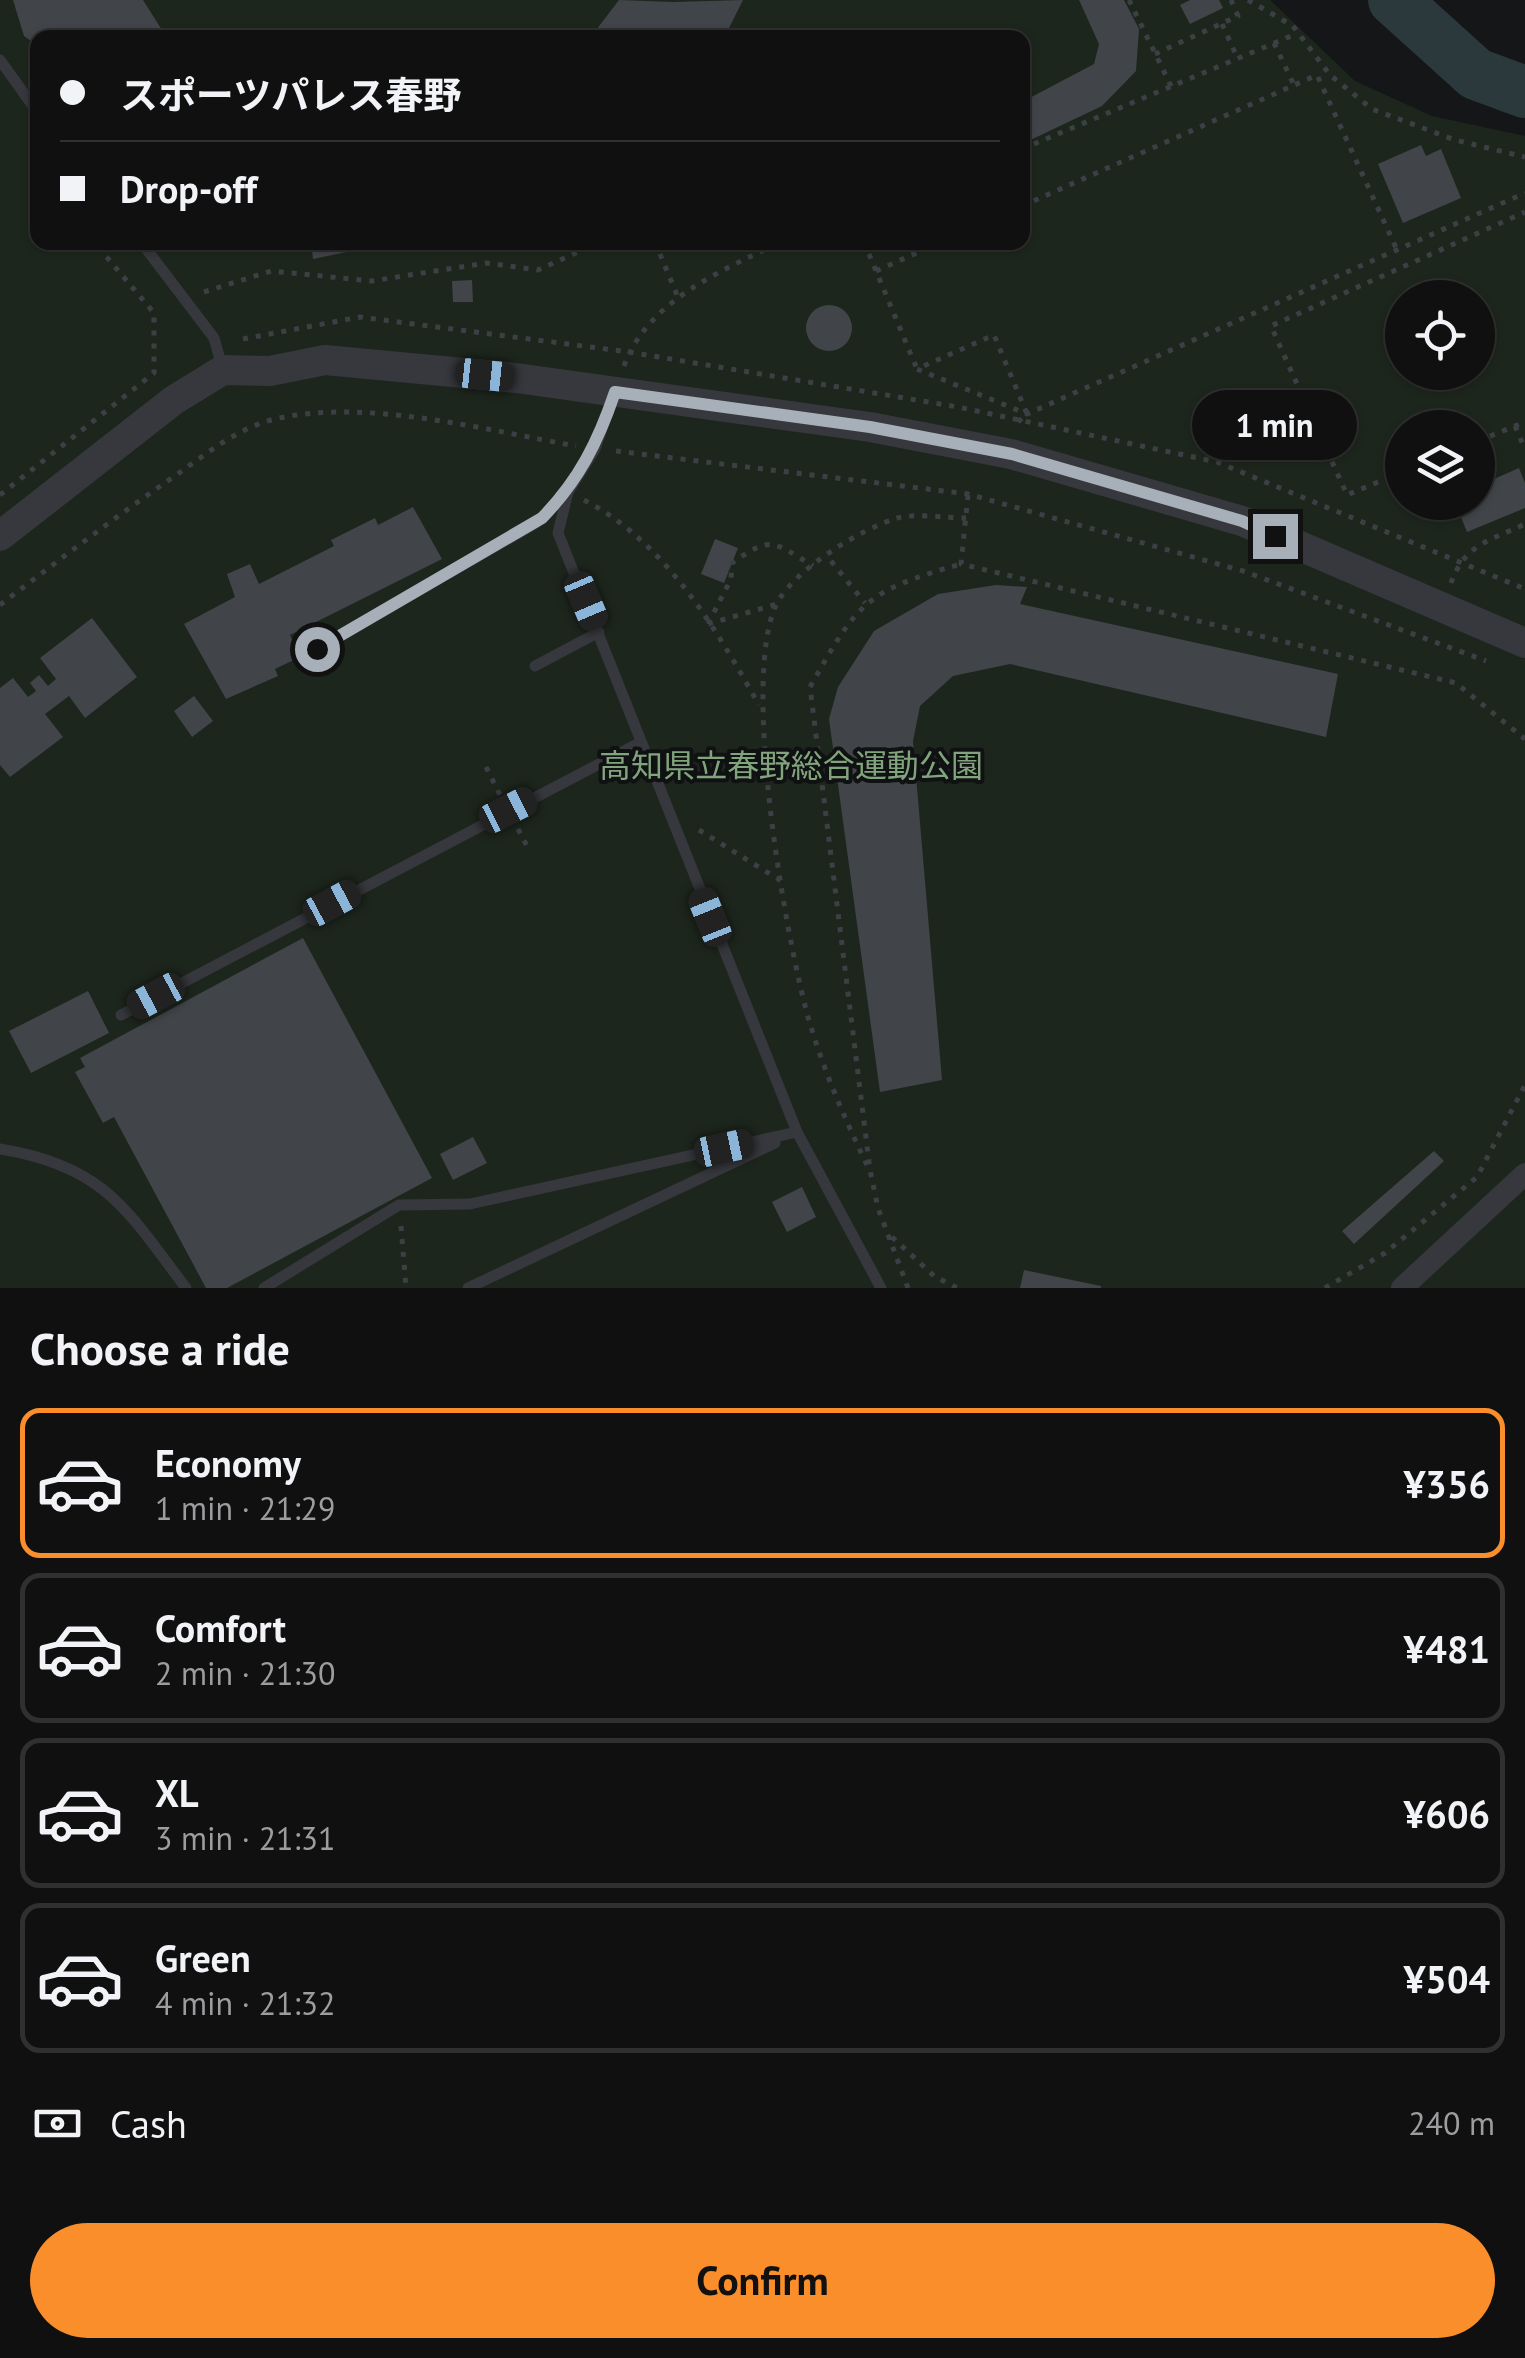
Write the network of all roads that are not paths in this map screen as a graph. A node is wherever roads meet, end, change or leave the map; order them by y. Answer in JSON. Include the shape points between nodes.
{"nodes":[{"id":1,"x":0,"y":60,"type":"edge"},
{"id":2,"x":30,"y":102,"type":"edge"},
{"id":3,"x":148,"y":250,"type":"edge"},
{"id":4,"x":223,"y":370,"type":"junction"},
{"id":5,"x":615,"y":392,"type":"junction"},
{"id":6,"x":568,"y":492,"type":"junction"},
{"id":7,"x":0,"y":536,"type":"edge"},
{"id":8,"x":599,"y":632,"type":"junction"},
{"id":9,"x":1525,"y":644,"type":"edge"},
{"id":10,"x":317,"y":649,"type":"dead end"},
{"id":11,"x":535,"y":666,"type":"dead end"},
{"id":12,"x":641,"y":742,"type":"junction"},
{"id":13,"x":122,"y":1014,"type":"dead end"},
{"id":14,"x":797,"y":1132,"type":"junction"},
{"id":15,"x":0,"y":1149,"type":"edge"},
{"id":16,"x":1525,"y":1174,"type":"edge"},
{"id":17,"x":186,"y":1288,"type":"edge"},
{"id":18,"x":264,"y":1288,"type":"edge"},
{"id":19,"x":468,"y":1288,"type":"edge"},
{"id":20,"x":881,"y":1288,"type":"edge"},
{"id":21,"x":1402,"y":1288,"type":"edge"}],
"edges":[{"from":1,"to":2,"type":"lane"},
{"from":3,"to":4,"type":"lane","via":[[218,344]]},
{"from":4,"to":5,"type":"street","via":[[270,372],[325,360]]},
{"from":4,"to":7,"type":"street","via":[[174,400]]},
{"from":5,"to":6,"type":"lane","via":[[595,449]]},
{"from":5,"to":9,"type":"street","via":[[1012,454],[1242,521]]},
{"from":6,"to":8,"type":"lane","via":[[558,533]]},
{"from":6,"to":10,"type":"lane","via":[[536,523]]},
{"from":8,"to":11,"type":"lane"},
{"from":8,"to":12,"type":"lane"},
{"from":12,"to":13,"type":"lane"},
{"from":12,"to":14,"type":"lane"},
{"from":14,"to":18,"type":"lane","via":[[470,1204],[398,1205]]},
{"from":14,"to":19,"type":"lane"},
{"from":14,"to":20,"type":"lane"},
{"from":15,"to":17,"type":"lane","via":[[56,1162],[96,1181],[130,1211]]},
{"from":16,"to":21,"type":"street"}]}
